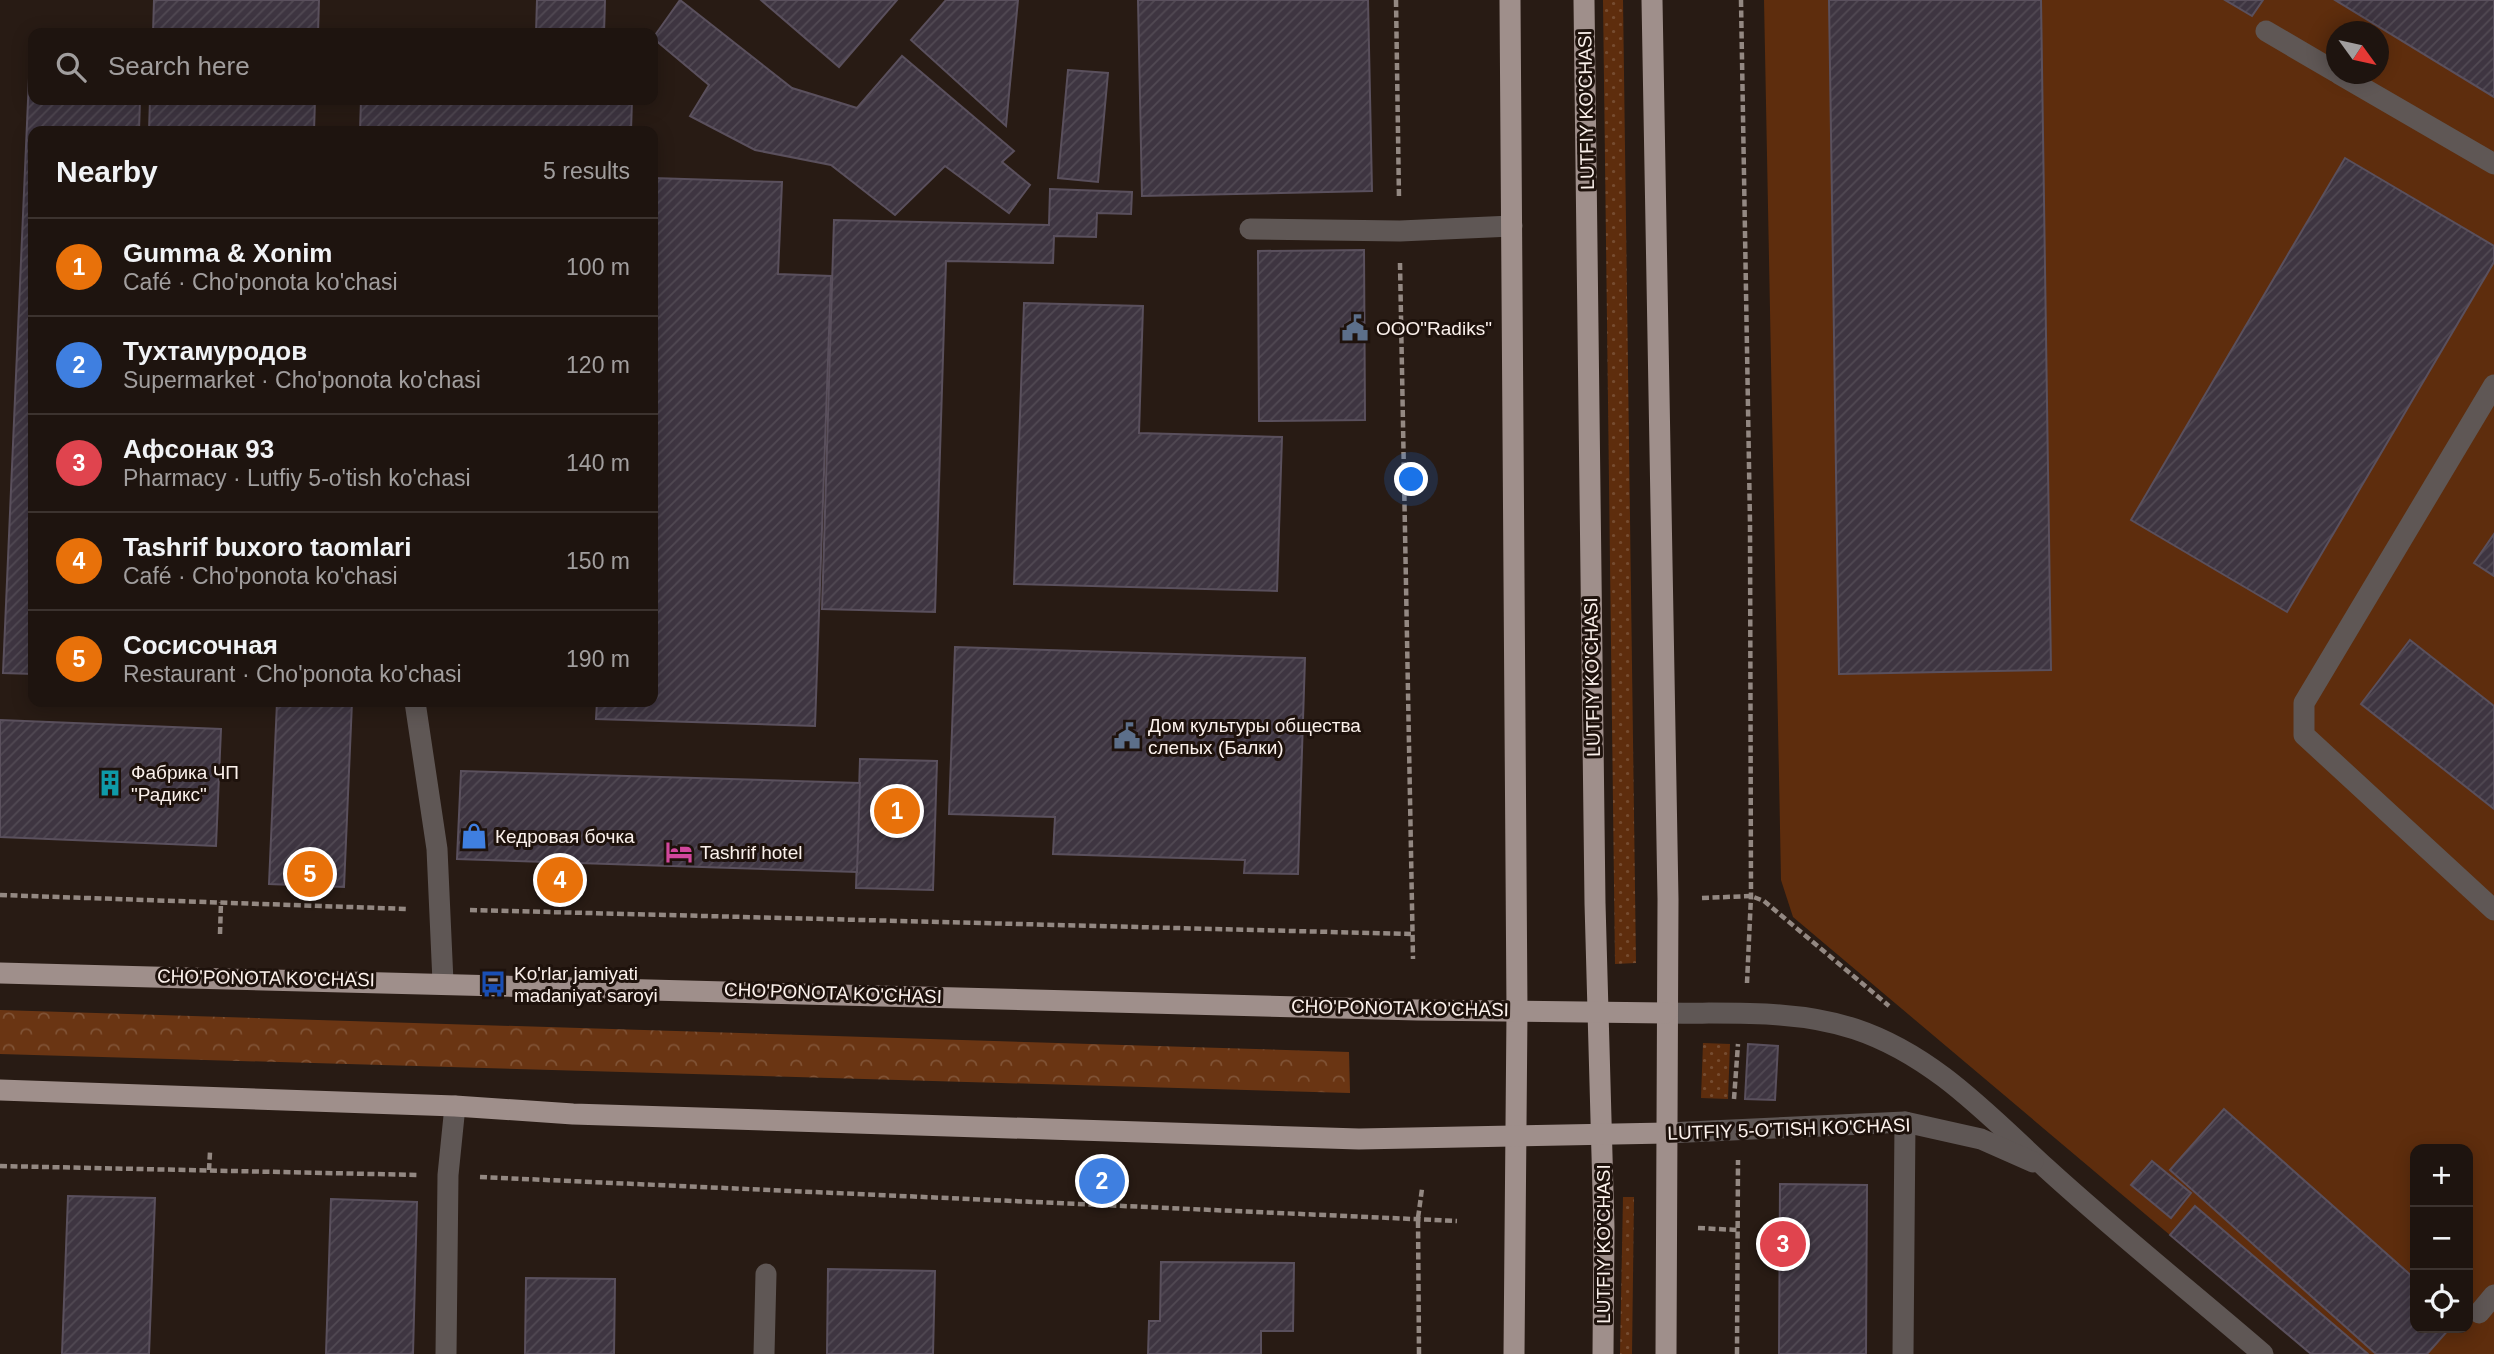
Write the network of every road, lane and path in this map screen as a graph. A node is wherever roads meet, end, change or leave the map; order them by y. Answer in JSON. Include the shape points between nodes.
{"nodes":[{"id":1,"x":1396,"y":0,"type":"edge"},
{"id":2,"x":1510,"y":0,"type":"edge"},
{"id":3,"x":1584,"y":0,"type":"edge"},
{"id":4,"x":1652,"y":0,"type":"edge"},
{"id":5,"x":1741,"y":0,"type":"edge"},
{"id":6,"x":2266,"y":31,"type":"dead end"},
{"id":7,"x":2326,"y":66,"type":"edge"},
{"id":8,"x":2357,"y":84,"type":"edge"},
{"id":9,"x":2494,"y":164,"type":"edge"},
{"id":10,"x":1512,"y":226,"type":"junction"},
{"id":11,"x":1251,"y":229,"type":"dead end"},
{"id":12,"x":1400,"y":231,"type":"junction"},
{"id":13,"x":2494,"y":385,"type":"edge"},
{"id":14,"x":416,"y":707,"type":"edge"},
{"id":15,"x":0,"y":895,"type":"edge"},
{"id":16,"x":221,"y":902,"type":"junction"},
{"id":17,"x":439,"y":910,"type":"junction"},
{"id":18,"x":2494,"y":910,"type":"edge"},
{"id":19,"x":220,"y":934,"type":"dead end"},
{"id":20,"x":1411,"y":934,"type":"junction"},
{"id":21,"x":1413,"y":959,"type":"dead end"},
{"id":22,"x":0,"y":972,"type":"edge"},
{"id":23,"x":443,"y":982,"type":"junction"},
{"id":24,"x":1747,"y":987,"type":"dead end"},
{"id":25,"x":1517,"y":1011,"type":"junction"},
{"id":26,"x":1598,"y":1012,"type":"junction"},
{"id":27,"x":1665,"y":1013,"type":"junction"},
{"id":28,"x":1738,"y":1042,"type":"dead end"},
{"id":29,"x":0,"y":1090,"type":"edge"},
{"id":30,"x":1734,"y":1100,"type":"dead end"},
{"id":31,"x":455,"y":1106,"type":"junction"},
{"id":32,"x":1905,"y":1122,"type":"junction"},
{"id":33,"x":1667,"y":1133,"type":"junction"},
{"id":34,"x":1602,"y":1135,"type":"junction"},
{"id":35,"x":1517,"y":1137,"type":"junction"},
{"id":36,"x":210,"y":1152,"type":"dead end"},
{"id":37,"x":1738,"y":1160,"type":"dead end"},
{"id":38,"x":0,"y":1166,"type":"edge"},
{"id":39,"x":2045,"y":1167,"type":"junction"},
{"id":40,"x":209,"y":1170,"type":"junction"},
{"id":41,"x":448,"y":1175,"type":"junction"},
{"id":42,"x":1422,"y":1189,"type":"dead end"},
{"id":43,"x":1418,"y":1218,"type":"junction"},
{"id":44,"x":1457,"y":1221,"type":"dead end"},
{"id":45,"x":1698,"y":1228,"type":"dead end"},
{"id":46,"x":1737,"y":1230,"type":"junction"},
{"id":47,"x":766,"y":1274,"type":"dead end"},
{"id":48,"x":2494,"y":1295,"type":"edge"},
{"id":49,"x":2479,"y":1313,"type":"dead end"},
{"id":50,"x":446,"y":1354,"type":"edge"},
{"id":51,"x":764,"y":1354,"type":"edge"},
{"id":52,"x":1419,"y":1354,"type":"edge"},
{"id":53,"x":1514,"y":1354,"type":"edge"},
{"id":54,"x":1603,"y":1354,"type":"edge"},
{"id":55,"x":1666,"y":1354,"type":"edge"},
{"id":56,"x":1737,"y":1354,"type":"edge"},
{"id":57,"x":1903,"y":1354,"type":"edge"},
{"id":58,"x":2263,"y":1354,"type":"edge"}],
"edges":[{"from":1,"to":12,"type":"path"},
{"from":2,"to":10,"type":"main road"},
{"from":3,"to":26,"type":"main road","name":"LUTFIY KO'CHASI"},
{"from":4,"to":27,"type":"main road","via":[[1668,900]]},
{"from":5,"to":24,"type":"path","via":[[1750,537]]},
{"from":6,"to":7,"type":"street"},
{"from":8,"to":9,"type":"street"},
{"from":10,"to":12,"type":"street"},
{"from":10,"to":25,"type":"main road"},
{"from":11,"to":12,"type":"street"},
{"from":12,"to":20,"type":"path"},
{"from":13,"to":18,"type":"street","via":[[2304,703],[2304,735]]},
{"from":14,"to":17,"type":"street","via":[[437,849]]},
{"from":15,"to":16,"type":"path"},
{"from":16,"to":17,"type":"path"},
{"from":16,"to":19,"type":"path"},
{"from":17,"to":20,"type":"path"},
{"from":17,"to":23,"type":"street"},
{"from":20,"to":21,"type":"path"},
{"from":22,"to":23,"type":"main road","name":"CHO'PONOTA KO'CHASI"},
{"from":23,"to":25,"type":"main road","name":"CHO'PONOTA KO'CHASI"},
{"from":25,"to":26,"type":"main road","name":"CHO'PONOTA KO'CHASI"},
{"from":25,"to":35,"type":"main road"},
{"from":26,"to":27,"type":"main road","name":"CHO'PONOTA KO'CHASI"},
{"from":26,"to":34,"type":"main road","name":"LUTFIY KO'CHASI"},
{"from":27,"to":33,"type":"main road"},
{"from":27,"to":39,"type":"street","via":[[1780,1015],[1854,1029],[1950,1079]]},
{"from":28,"to":30,"type":"path"},
{"from":29,"to":31,"type":"main road"},
{"from":31,"to":35,"type":"main road","via":[[573,1114],[1345,1138]]},
{"from":31,"to":41,"type":"street"},
{"from":32,"to":33,"type":"street","name":"LUTFIY 5-O'TISH KO'CHASI"},
{"from":32,"to":39,"type":"street","name":"LUTFIY 5-O'TISH KO'CHASI","via":[[1981,1139]]},
{"from":32,"to":57,"type":"street"},
{"from":33,"to":34,"type":"main road","name":"LUTFIY 5-O'TISH KO'CHASI"},
{"from":33,"to":55,"type":"main road"},
{"from":34,"to":35,"type":"main road","name":"LUTFIY 5-O'TISH KO'CHASI"},
{"from":34,"to":54,"type":"main road","name":"LUTFIY KO'CHASI"},
{"from":35,"to":53,"type":"main road"},
{"from":36,"to":40,"type":"path"},
{"from":37,"to":46,"type":"path"},
{"from":38,"to":40,"type":"path"},
{"from":39,"to":58,"type":"street"},
{"from":40,"to":41,"type":"path"},
{"from":41,"to":43,"type":"path"},
{"from":41,"to":50,"type":"street"},
{"from":42,"to":43,"type":"path"},
{"from":43,"to":44,"type":"path"},
{"from":43,"to":52,"type":"path"},
{"from":45,"to":46,"type":"path"},
{"from":46,"to":56,"type":"path"},
{"from":47,"to":51,"type":"street"},
{"from":48,"to":49,"type":"street"}]}
